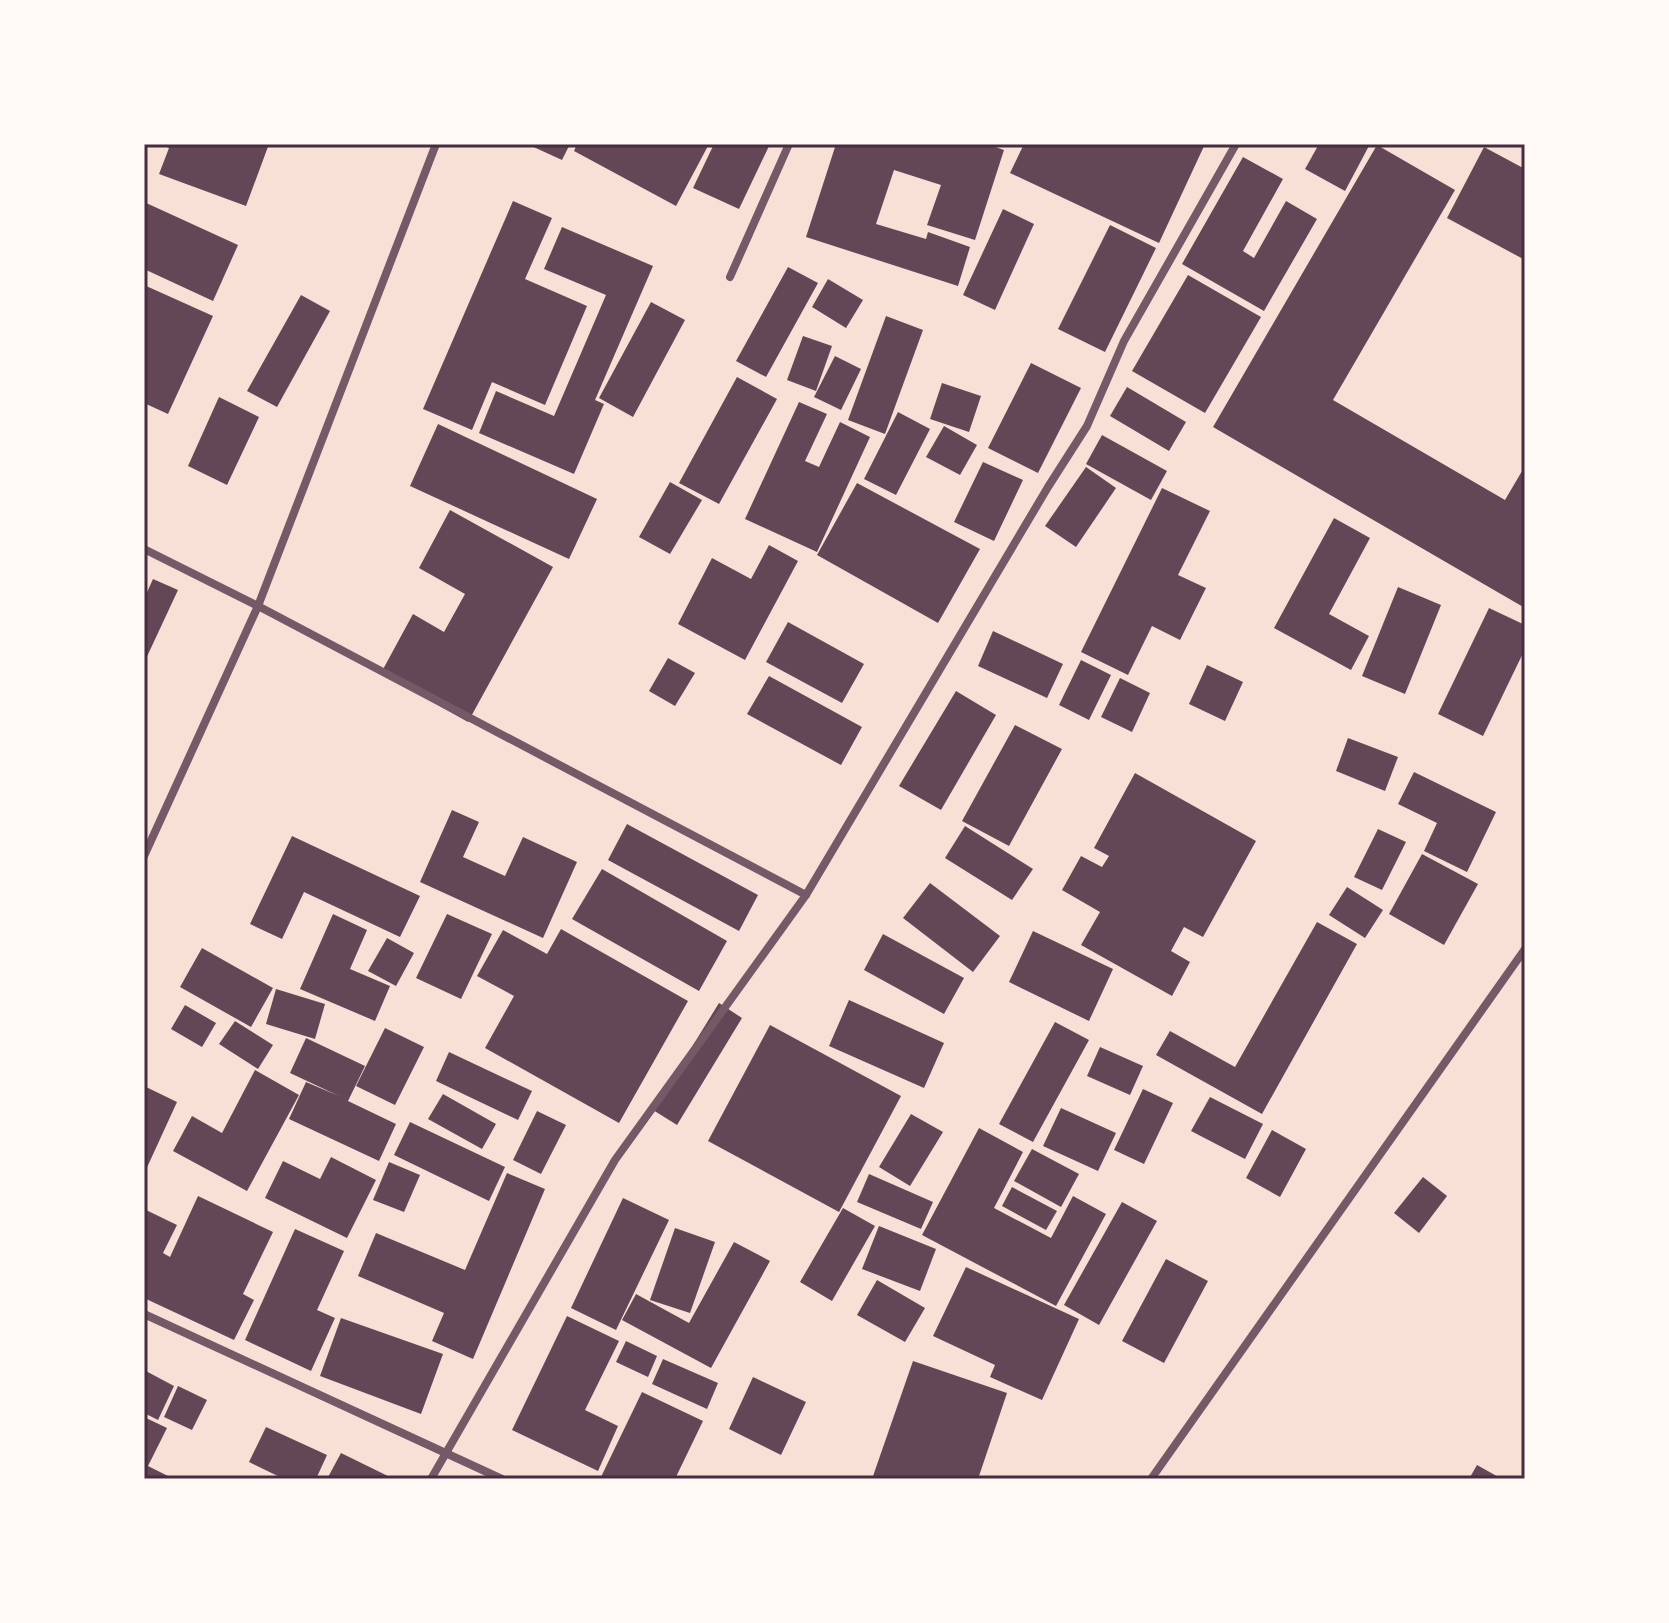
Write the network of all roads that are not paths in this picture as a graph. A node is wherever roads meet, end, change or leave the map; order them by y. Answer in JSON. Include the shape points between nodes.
{"nodes":[{"id":1,"x":436,"y":144,"type":"edge"},
{"id":2,"x":789,"y":144,"type":"edge"},
{"id":3,"x":1236,"y":144,"type":"edge"},
{"id":4,"x":730,"y":277,"type":"dead end"},
{"id":5,"x":144,"y":549,"type":"edge"},
{"id":6,"x":258,"y":606,"type":"junction"},
{"id":7,"x":144,"y":856,"type":"edge"},
{"id":8,"x":806,"y":895,"type":"junction"},
{"id":9,"x":1525,"y":949,"type":"edge"},
{"id":10,"x":144,"y":1314,"type":"edge"},
{"id":11,"x":447,"y":1453,"type":"junction"},
{"id":12,"x":431,"y":1479,"type":"edge"},
{"id":13,"x":502,"y":1479,"type":"edge"},
{"id":14,"x":1151,"y":1479,"type":"edge"}],
"edges":[{"from":1,"to":6,"type":"street"},
{"from":2,"to":4,"type":"street"},
{"from":3,"to":8,"type":"street","via":[[1124,341],[1087,426]]},
{"from":5,"to":6,"type":"street"},
{"from":6,"to":7,"type":"street"},
{"from":6,"to":8,"type":"street"},
{"from":8,"to":11,"type":"street","via":[[615,1160]]},
{"from":9,"to":14,"type":"street"},
{"from":10,"to":11,"type":"street"},
{"from":11,"to":12,"type":"street"},
{"from":11,"to":13,"type":"street"}]}
